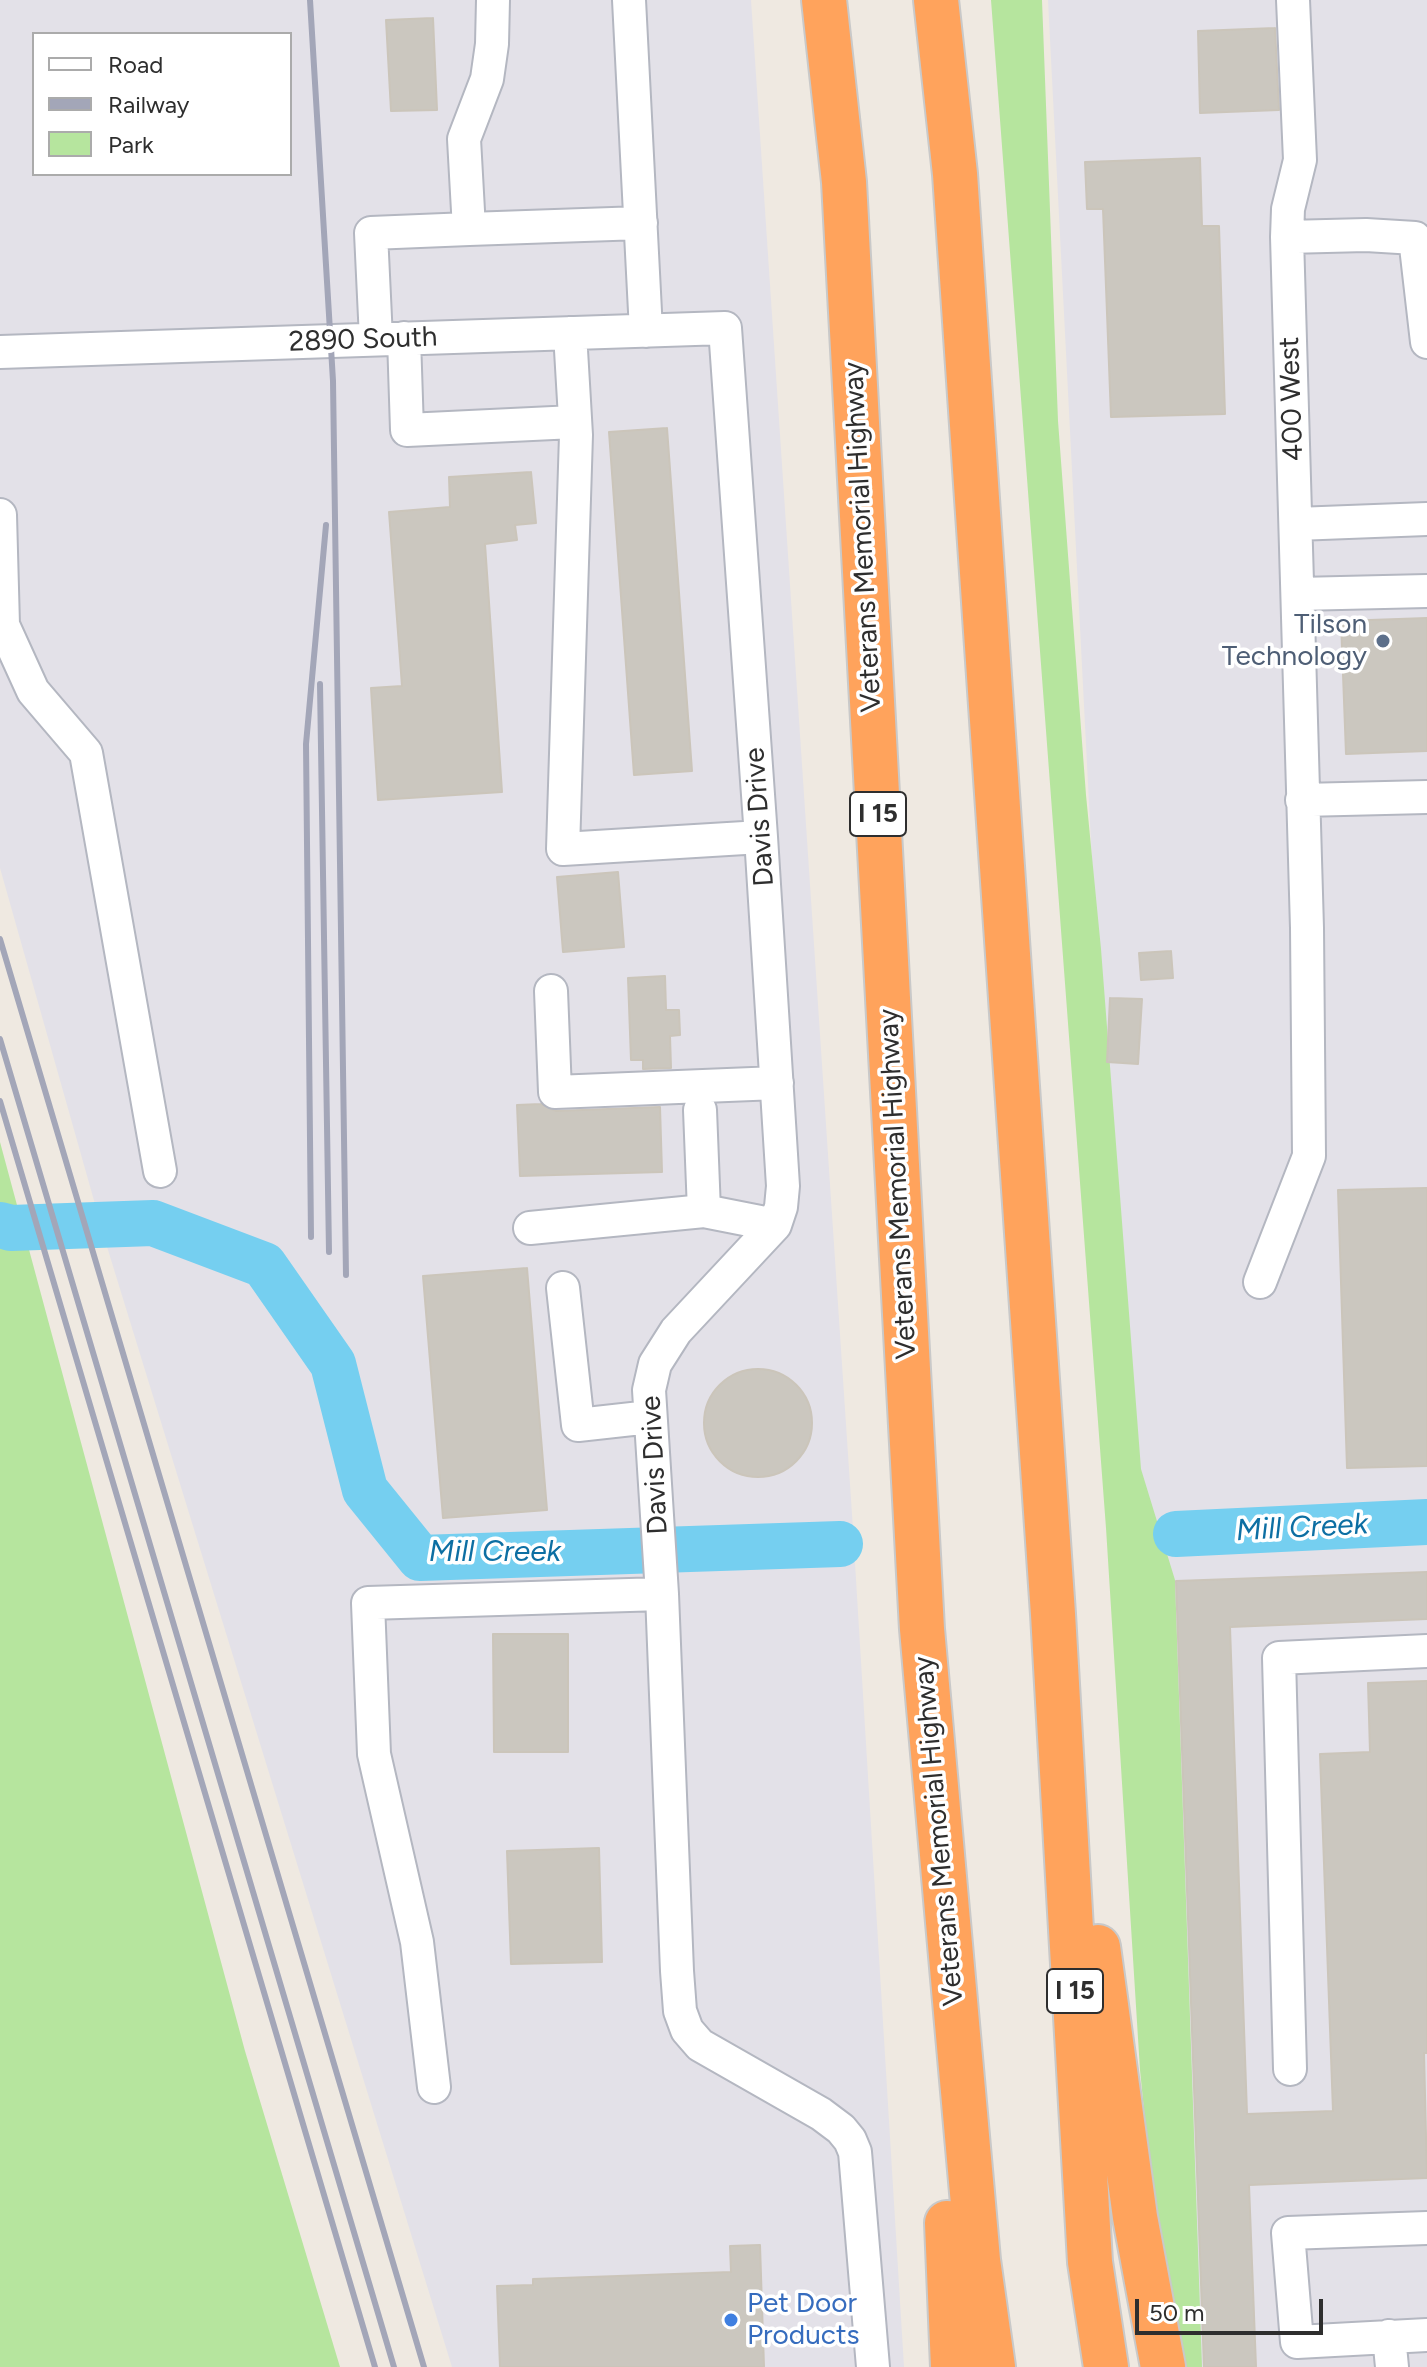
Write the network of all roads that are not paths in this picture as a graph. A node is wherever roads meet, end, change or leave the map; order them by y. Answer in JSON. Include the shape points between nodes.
{"nodes":[{"id":1,"x":493,"y":0,"type":"edge"},
{"id":2,"x":629,"y":0,"type":"edge"},
{"id":3,"x":824,"y":0,"type":"edge"},
{"id":4,"x":936,"y":0,"type":"edge"},
{"id":5,"x":1293,"y":0,"type":"edge"},
{"id":6,"x":641,"y":223,"type":"junction"},
{"id":7,"x":469,"y":229,"type":"junction"},
{"id":8,"x":1287,"y":237,"type":"junction"},
{"id":9,"x":725,"y":328,"type":"joint"},
{"id":10,"x":646,"y":331,"type":"junction"},
{"id":11,"x":570,"y":333,"type":"junction"},
{"id":12,"x":390,"y":339,"type":"junction"},
{"id":13,"x":1427,"y":342,"type":"edge"},
{"id":14,"x":0,"y":352,"type":"edge"},
{"id":15,"x":574,"y":422,"type":"junction"},
{"id":16,"x":0,"y":515,"type":"edge"},
{"id":17,"x":1427,"y":519,"type":"edge"},
{"id":18,"x":1296,"y":524,"type":"junction"},
{"id":19,"x":1427,"y":591,"type":"edge"},
{"id":20,"x":1298,"y":594,"type":"junction"},
{"id":21,"x":1427,"y":797,"type":"edge"},
{"id":22,"x":1302,"y":800,"type":"junction"},
{"id":23,"x":761,"y":837,"type":"junction"},
{"id":24,"x":551,"y":991,"type":"dead end"},
{"id":25,"x":777,"y":1083,"type":"junction"},
{"id":26,"x":700,"y":1110,"type":"dead end"},
{"id":27,"x":160,"y":1171,"type":"dead end"},
{"id":28,"x":704,"y":1211,"type":"junction"},
{"id":29,"x":775,"y":1225,"type":"junction"},
{"id":30,"x":530,"y":1228,"type":"dead end"},
{"id":31,"x":1260,"y":1282,"type":"dead end"},
{"id":32,"x":563,"y":1288,"type":"dead end"},
{"id":33,"x":650,"y":1417,"type":"junction"},
{"id":34,"x":662,"y":1583,"type":"junction"},
{"id":35,"x":1053,"y":1614,"type":"junction"},
{"id":36,"x":922,"y":1629,"type":"junction"},
{"id":37,"x":1427,"y":1651,"type":"edge"},
{"id":38,"x":1290,"y":2069,"type":"dead end"},
{"id":39,"x":434,"y":2087,"type":"dead end"},
{"id":40,"x":1427,"y":2228,"type":"edge"},
{"id":41,"x":1427,"y":2335,"type":"edge"},
{"id":42,"x":1390,"y":2352,"type":"edge"},
{"id":43,"x":873,"y":2367,"type":"edge"},
{"id":44,"x":953,"y":2367,"type":"edge"},
{"id":45,"x":993,"y":2367,"type":"edge"},
{"id":46,"x":1106,"y":2367,"type":"edge"},
{"id":47,"x":1163,"y":2367,"type":"edge"}],
"edges":[{"from":1,"to":7,"type":"street","via":[[487,79],[464,139]]},
{"from":2,"to":6,"type":"street"},
{"from":3,"to":36,"type":"highway","name":"Veterans Memorial Highway","number":"I 15","via":[[844,182]]},
{"from":4,"to":35,"type":"highway","number":"I 15","via":[[955,174]]},
{"from":5,"to":8,"type":"street","name":"400 West","via":[[1300,160]]},
{"from":6,"to":7,"type":"street"},
{"from":6,"to":10,"type":"street"},
{"from":7,"to":12,"type":"street","via":[[371,233]]},
{"from":8,"to":13,"type":"street","via":[[1415,238]]},
{"from":8,"to":18,"type":"street","name":"400 West"},
{"from":9,"to":10,"type":"street","name":"2890 South"},
{"from":9,"to":23,"type":"street","name":"Davis Drive"},
{"from":10,"to":11,"type":"street","name":"2890 South"},
{"from":11,"to":12,"type":"street","name":"2890 South"},
{"from":11,"to":15,"type":"street"},
{"from":12,"to":14,"type":"street","name":"2890 South"},
{"from":12,"to":15,"type":"street","via":[[407,430]]},
{"from":15,"to":23,"type":"street","via":[[563,849]]},
{"from":16,"to":27,"type":"street","via":[[3,625],[33,691],[86,753]]},
{"from":17,"to":18,"type":"street"},
{"from":18,"to":20,"type":"street","name":"400 West"},
{"from":19,"to":20,"type":"street"},
{"from":20,"to":22,"type":"street","name":"400 West"},
{"from":21,"to":22,"type":"street"},
{"from":22,"to":31,"type":"street","name":"400 West","via":[[1309,1156]]},
{"from":23,"to":25,"type":"street","name":"Davis Drive"},
{"from":24,"to":25,"type":"street","via":[[555,1092]]},
{"from":25,"to":29,"type":"street","name":"Davis Drive","via":[[783,1186]]},
{"from":26,"to":28,"type":"street"},
{"from":28,"to":29,"type":"street"},
{"from":28,"to":30,"type":"street"},
{"from":29,"to":33,"type":"street","name":"Davis Drive","via":[[676,1331],[655,1364]]},
{"from":32,"to":33,"type":"street","via":[[578,1425]]},
{"from":33,"to":34,"type":"street","name":"Davis Drive"},
{"from":34,"to":39,"type":"street","via":[[368,1603],[374,1754],[417,1942]]},
{"from":34,"to":43,"type":"street","name":"Davis Drive","via":[[680,2011],[700,2045],[821,2114],[850,2140]]},
{"from":35,"to":46,"type":"highway","number":"I 15","via":[[1090,2262]]},
{"from":35,"to":47,"type":"highway","via":[[1135,2217]]},
{"from":36,"to":44,"type":"highway"},
{"from":36,"to":45,"type":"highway","name":"Veterans Memorial Highway","number":"I 15","via":[[978,2260]]},
{"from":37,"to":38,"type":"street","via":[[1279,1658]]},
{"from":40,"to":42,"type":"street","via":[[1288,2233],[1297,2342]]},
{"from":41,"to":42,"type":"street"}]}
